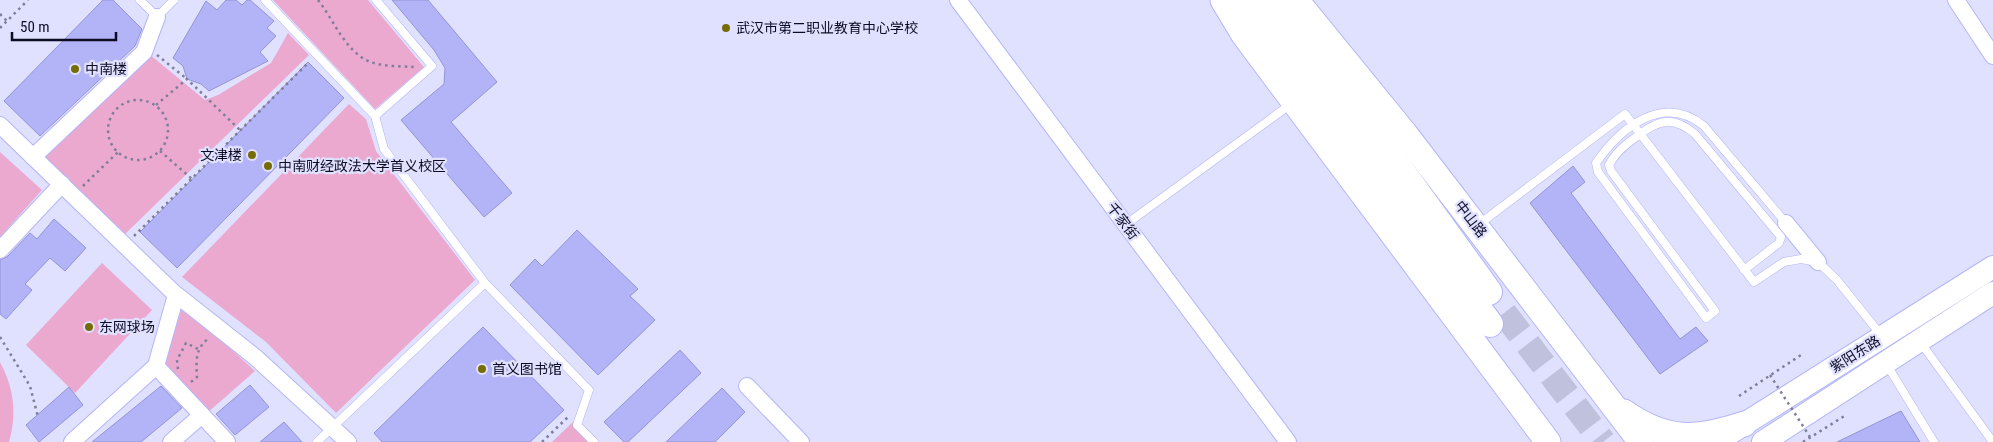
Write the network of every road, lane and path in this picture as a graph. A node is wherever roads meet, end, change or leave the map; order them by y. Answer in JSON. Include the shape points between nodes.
{"nodes":[{"id":1,"x":28,"y":0,"type":"edge"},
{"id":2,"x":140,"y":0,"type":"edge"},
{"id":3,"x":174,"y":0,"type":"edge"},
{"id":4,"x":265,"y":0,"type":"edge"},
{"id":5,"x":318,"y":0,"type":"edge"},
{"id":6,"x":376,"y":0,"type":"edge"},
{"id":7,"x":958,"y":0,"type":"edge"},
{"id":8,"x":1223,"y":0,"type":"edge"},
{"id":9,"x":1248,"y":0,"type":"edge"},
{"id":10,"x":1275,"y":0,"type":"edge"},
{"id":11,"x":1296,"y":0,"type":"edge"},
{"id":12,"x":1956,"y":0,"type":"edge"},
{"id":13,"x":0,"y":14,"type":"edge"},
{"id":14,"x":157,"y":17,"type":"junction"},
{"id":15,"x":7,"y":21,"type":"junction"},
{"id":16,"x":0,"y":28,"type":"edge"},
{"id":17,"x":147,"y":46,"type":"junction"},
{"id":18,"x":1993,"y":56,"type":"edge"},
{"id":19,"x":324,"y":62,"type":"junction"},
{"id":20,"x":429,"y":69,"type":"junction"},
{"id":21,"x":187,"y":79,"type":"junction"},
{"id":22,"x":1294,"y":102,"type":"junction"},
{"id":23,"x":156,"y":106,"type":"junction"},
{"id":24,"x":375,"y":116,"type":"junction"},
{"id":25,"x":0,"y":125,"type":"edge"},
{"id":26,"x":1634,"y":125,"type":"junction"},
{"id":27,"x":241,"y":130,"type":"junction"},
{"id":28,"x":1640,"y":134,"type":"junction"},
{"id":29,"x":160,"y":151,"type":"junction"},
{"id":30,"x":118,"y":152,"type":"junction"},
{"id":31,"x":33,"y":157,"type":"junction"},
{"id":32,"x":192,"y":179,"type":"junction"},
{"id":33,"x":68,"y":190,"type":"junction"},
{"id":34,"x":1125,"y":224,"type":"junction"},
{"id":35,"x":1786,"y":224,"type":"joint"},
{"id":36,"x":1476,"y":226,"type":"junction"},
{"id":37,"x":122,"y":243,"type":"junction"},
{"id":38,"x":0,"y":250,"type":"edge"},
{"id":39,"x":1993,"y":250,"type":"edge"},
{"id":40,"x":1818,"y":262,"type":"junction"},
{"id":41,"x":1993,"y":267,"type":"edge"},
{"id":42,"x":1744,"y":270,"type":"junction"},
{"id":43,"x":485,"y":283,"type":"junction"},
{"id":44,"x":1993,"y":293,"type":"edge"},
{"id":45,"x":176,"y":295,"type":"junction"},
{"id":46,"x":1993,"y":303,"type":"edge"},
{"id":47,"x":1914,"y":317,"type":"junction"},
{"id":48,"x":217,"y":327,"type":"junction"},
{"id":49,"x":0,"y":337,"type":"edge"},
{"id":50,"x":1882,"y":337,"type":"junction"},
{"id":51,"x":1924,"y":338,"type":"junction"},
{"id":52,"x":198,"y":349,"type":"junction"},
{"id":53,"x":1804,"y":353,"type":"dead end"},
{"id":54,"x":1886,"y":363,"type":"junction"},
{"id":55,"x":156,"y":366,"type":"junction"},
{"id":56,"x":1770,"y":375,"type":"junction"},
{"id":57,"x":747,"y":386,"type":"dead end"},
{"id":58,"x":183,"y":389,"type":"junction"},
{"id":59,"x":1739,"y":396,"type":"dead end"},
{"id":60,"x":584,"y":402,"type":"junction"},
{"id":61,"x":202,"y":415,"type":"junction"},
{"id":62,"x":1846,"y":415,"type":"dead end"},
{"id":63,"x":38,"y":417,"type":"dead end"},
{"id":64,"x":1621,"y":422,"type":"edge"},
{"id":65,"x":1744,"y":424,"type":"junction"},
{"id":66,"x":334,"y":428,"type":"junction"},
{"id":67,"x":1810,"y":437,"type":"junction"},
{"id":68,"x":72,"y":442,"type":"edge"},
{"id":69,"x":171,"y":442,"type":"edge"},
{"id":70,"x":227,"y":442,"type":"edge"},
{"id":71,"x":317,"y":442,"type":"edge"},
{"id":72,"x":348,"y":442,"type":"edge"},
{"id":73,"x":542,"y":442,"type":"edge"},
{"id":74,"x":594,"y":442,"type":"edge"},
{"id":75,"x":801,"y":442,"type":"edge"},
{"id":76,"x":1288,"y":442,"type":"edge"},
{"id":77,"x":1548,"y":442,"type":"edge"},
{"id":78,"x":1641,"y":442,"type":"edge"},
{"id":79,"x":1716,"y":442,"type":"edge"},
{"id":80,"x":1763,"y":442,"type":"edge"},
{"id":81,"x":1803,"y":442,"type":"edge"},
{"id":82,"x":1934,"y":442,"type":"edge"},
{"id":83,"x":1993,"y":442,"type":"edge"}],
"edges":[{"from":1,"to":15,"type":"path"},
{"from":2,"to":14,"type":"lane"},
{"from":3,"to":14,"type":"lane"},
{"from":4,"to":19,"type":"lane"},
{"from":5,"to":20,"type":"path","via":[[344,39],[364,59],[386,65]]},
{"from":6,"to":20,"type":"lane","via":[[432,66]]},
{"from":7,"to":34,"type":"street","name":"千家街"},
{"from":8,"to":22,"type":"main road","via":[[1244,35]]},
{"from":9,"to":10,"type":"highway","name":"中山路","via":[[1497,318],[1305,37]]},
{"from":11,"to":36,"type":"main road","name":"中山路"},
{"from":12,"to":18,"type":"street"},
{"from":13,"to":15,"type":"path"},
{"from":14,"to":17,"type":"street"},
{"from":15,"to":16,"type":"path"},
{"from":17,"to":21,"type":"path"},
{"from":17,"to":31,"type":"street"},
{"from":19,"to":24,"type":"lane"},
{"from":19,"to":27,"type":"path","via":[[308,62]]},
{"from":20,"to":24,"type":"lane"},
{"from":21,"to":23,"type":"path"},
{"from":21,"to":27,"type":"path"},
{"from":22,"to":34,"type":"lane"},
{"from":22,"to":77,"type":"main road"},
{"from":23,"to":29,"type":"path","via":[[165,117],[168,132]]},
{"from":23,"to":30,"type":"path","via":[[138,100],[129,101],[113,112],[108,131]]},
{"from":24,"to":43,"type":"lane","via":[[384,149]]},
{"from":25,"to":31,"type":"street"},
{"from":26,"to":28,"type":"lane"},
{"from":26,"to":28,"type":"lane","via":[[1605,151],[1596,163],[1598,172],[1706,318],[1715,312],[1611,171],[1609,165],[1617,152]]},
{"from":26,"to":35,"type":"lane","via":[[1663,112],[1675,112],[1696,120]]},
{"from":26,"to":36,"type":"lane","via":[[1625,114]]},
{"from":27,"to":32,"type":"path"},
{"from":28,"to":42,"type":"lane"},
{"from":28,"to":42,"type":"lane","via":[[1662,122],[1677,123],[1689,129],[1777,231],[1780,243]]},
{"from":29,"to":30,"type":"path","via":[[142,160],[132,160]]},
{"from":29,"to":32,"type":"path"},
{"from":30,"to":33,"type":"path"},
{"from":31,"to":33,"type":"street"},
{"from":32,"to":37,"type":"path","via":[[140,232]]},
{"from":33,"to":37,"type":"street"},
{"from":33,"to":38,"type":"street"},
{"from":34,"to":76,"type":"street","name":"千家街"},
{"from":35,"to":40,"type":"street"},
{"from":36,"to":64,"type":"main road","name":"中山路"},
{"from":37,"to":45,"type":"street"},
{"from":39,"to":47,"type":"main road"},
{"from":40,"to":42,"type":"lane","via":[[1784,262],[1754,282]]},
{"from":40,"to":50,"type":"lane","via":[[1837,280]]},
{"from":41,"to":47,"type":"main road","name":"紫阳东路"},
{"from":43,"to":60,"type":"lane","via":[[589,390]]},
{"from":43,"to":66,"type":"lane"},
{"from":44,"to":51,"type":"main road","name":"紫阳东路"},
{"from":45,"to":48,"type":"street"},
{"from":45,"to":55,"type":"street"},
{"from":46,"to":51,"type":"main road"},
{"from":47,"to":50,"type":"main road","name":"紫阳东路"},
{"from":48,"to":52,"type":"path"},
{"from":48,"to":66,"type":"street"},
{"from":49,"to":63,"type":"path","via":[[30,386]]},
{"from":50,"to":65,"type":"main road","name":"紫阳东路"},
{"from":51,"to":54,"type":"main road","name":"紫阳东路"},
{"from":51,"to":83,"type":"lane"},
{"from":52,"to":58,"type":"path","via":[[197,377]]},
{"from":52,"to":58,"type":"path","via":[[186,342],[177,360]]},
{"from":53,"to":56,"type":"path"},
{"from":54,"to":80,"type":"main road","name":"紫阳东路"},
{"from":54,"to":82,"type":"lane"},
{"from":55,"to":58,"type":"street"},
{"from":55,"to":68,"type":"street"},
{"from":56,"to":59,"type":"path"},
{"from":56,"to":67,"type":"path","bridge":true},
{"from":57,"to":75,"type":"street"},
{"from":58,"to":61,"type":"street"},
{"from":60,"to":73,"type":"path"},
{"from":60,"to":74,"type":"lane","via":[[577,424]]},
{"from":61,"to":69,"type":"street"},
{"from":61,"to":70,"type":"street"},
{"from":62,"to":67,"type":"path"},
{"from":64,"to":65,"type":"main road","via":[[1683,437],[1711,435]]},
{"from":64,"to":78,"type":"main road","name":"中山路"},
{"from":65,"to":79,"type":"main road","name":"紫阳东路"},
{"from":66,"to":71,"type":"lane"},
{"from":66,"to":72,"type":"street"},
{"from":67,"to":81,"type":"path"}]}
